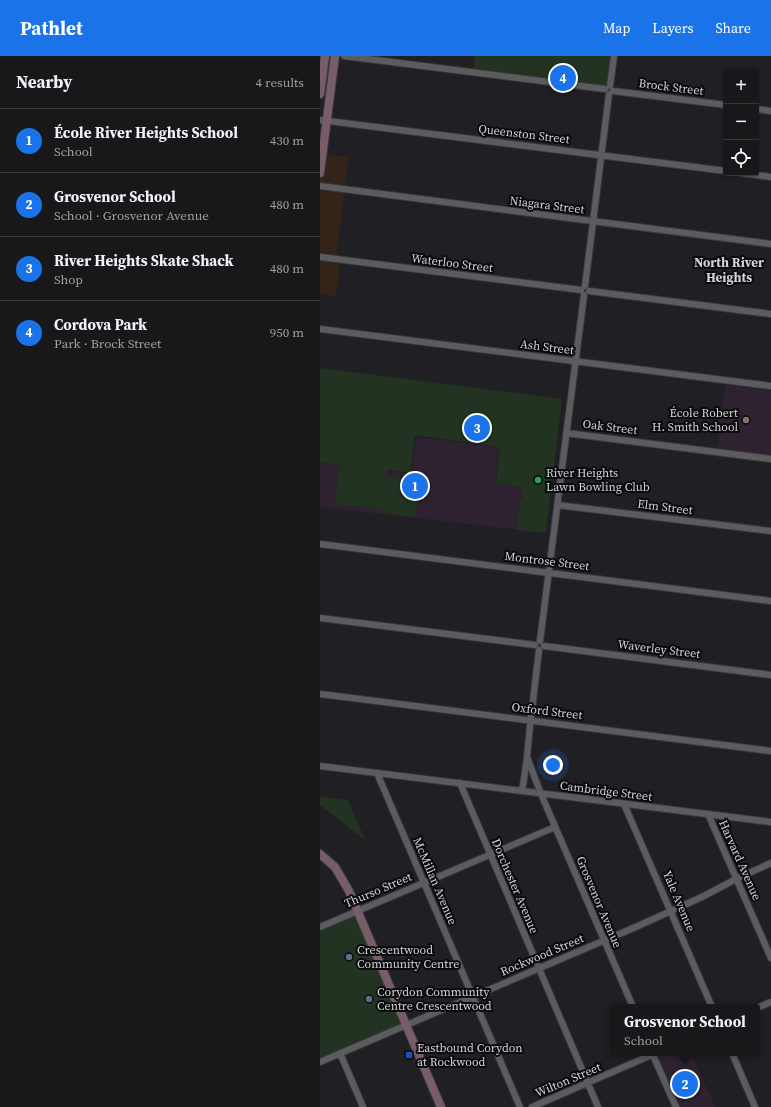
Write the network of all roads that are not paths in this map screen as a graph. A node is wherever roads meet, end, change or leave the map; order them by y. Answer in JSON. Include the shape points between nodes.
{"nodes":[{"id":1,"x":325,"y":56,"type":"edge"},
{"id":2,"x":335,"y":56,"type":"edge"},
{"id":3,"x":344,"y":56,"type":"edge"},
{"id":4,"x":614,"y":56,"type":"edge"},
{"id":5,"x":609,"y":90,"type":"junction"},
{"id":6,"x":320,"y":94,"type":"edge"},
{"id":7,"x":723,"y":105,"type":"edge"},
{"id":8,"x":759,"y":109,"type":"edge"},
{"id":9,"x":771,"y":111,"type":"edge"},
{"id":10,"x":323,"y":120,"type":"edge"},
{"id":11,"x":602,"y":155,"type":"junction"},
{"id":12,"x":723,"y":171,"type":"edge"},
{"id":13,"x":320,"y":173,"type":"edge"},
{"id":14,"x":759,"y":175,"type":"edge"},
{"id":15,"x":771,"y":177,"type":"edge"},
{"id":16,"x":320,"y":186,"type":"edge"},
{"id":17,"x":593,"y":222,"type":"junction"},
{"id":18,"x":771,"y":244,"type":"edge"},
{"id":19,"x":320,"y":257,"type":"edge"},
{"id":20,"x":585,"y":290,"type":"junction"},
{"id":21,"x":771,"y":314,"type":"edge"},
{"id":22,"x":320,"y":329,"type":"edge"},
{"id":23,"x":575,"y":362,"type":"junction"},
{"id":24,"x":771,"y":386,"type":"edge"},
{"id":25,"x":566,"y":433,"type":"junction"},
{"id":26,"x":771,"y":459,"type":"edge"},
{"id":27,"x":557,"y":505,"type":"junction"},
{"id":28,"x":771,"y":531,"type":"edge"},
{"id":29,"x":320,"y":544,"type":"edge"},
{"id":30,"x":548,"y":572,"type":"junction"},
{"id":31,"x":771,"y":601,"type":"edge"},
{"id":32,"x":320,"y":618,"type":"edge"},
{"id":33,"x":540,"y":645,"type":"junction"},
{"id":34,"x":771,"y":674,"type":"edge"},
{"id":35,"x":320,"y":694,"type":"edge"},
{"id":36,"x":530,"y":720,"type":"junction"},
{"id":37,"x":771,"y":750,"type":"edge"},
{"id":38,"x":527,"y":757,"type":"junction"},
{"id":39,"x":320,"y":766,"type":"edge"},
{"id":40,"x":377,"y":773,"type":"junction"},
{"id":41,"x":460,"y":783,"type":"junction"},
{"id":42,"x":521,"y":791,"type":"junction"},
{"id":43,"x":541,"y":794,"type":"junction"},
{"id":44,"x":554,"y":796,"type":"junction"},
{"id":45,"x":624,"y":804,"type":"junction"},
{"id":46,"x":546,"y":806,"type":"junction"},
{"id":47,"x":708,"y":814,"type":"junction"},
{"id":48,"x":771,"y":822,"type":"edge"},
{"id":49,"x":556,"y":826,"type":"junction"},
{"id":50,"x":320,"y":854,"type":"edge"},
{"id":51,"x":490,"y":854,"type":"junction"},
{"id":52,"x":771,"y":863,"type":"edge"},
{"id":53,"x":736,"y":879,"type":"junction"},
{"id":54,"x":424,"y":882,"type":"junction"},
{"id":55,"x":358,"y":911,"type":"junction"},
{"id":56,"x":671,"y":911,"type":"junction"},
{"id":57,"x":320,"y":927,"type":"edge"},
{"id":58,"x":604,"y":941,"type":"junction"},
{"id":59,"x":771,"y":958,"type":"edge"},
{"id":60,"x":539,"y":968,"type":"junction"},
{"id":61,"x":472,"y":996,"type":"junction"},
{"id":62,"x":771,"y":1002,"type":"edge"},
{"id":63,"x":632,"y":1004,"type":"edge"},
{"id":64,"x":711,"y":1004,"type":"edge"},
{"id":65,"x":760,"y":1007,"type":"edge"},
{"id":66,"x":406,"y":1025,"type":"junction"},
{"id":67,"x":340,"y":1054,"type":"junction"},
{"id":68,"x":647,"y":1056,"type":"edge"},
{"id":69,"x":655,"y":1056,"type":"edge"},
{"id":70,"x":733,"y":1056,"type":"edge"},
{"id":71,"x":320,"y":1062,"type":"edge"},
{"id":72,"x":588,"y":1082,"type":"junction"},
{"id":73,"x":363,"y":1107,"type":"edge"},
{"id":74,"x":441,"y":1107,"type":"edge"},
{"id":75,"x":520,"y":1107,"type":"edge"},
{"id":76,"x":532,"y":1107,"type":"edge"},
{"id":77,"x":598,"y":1107,"type":"edge"},
{"id":78,"x":676,"y":1107,"type":"edge"},
{"id":79,"x":755,"y":1107,"type":"edge"}],
"edges":[{"from":1,"to":6,"type":"main road"},
{"from":2,"to":10,"type":"main road"},
{"from":3,"to":5,"type":"street","name":"Brock Street"},
{"from":4,"to":5,"type":"street","name":"Grosvenor Avenue"},
{"from":5,"to":7,"type":"street","name":"Brock Street"},
{"from":5,"to":11,"type":"street","name":"Grosvenor Avenue"},
{"from":8,"to":9,"type":"street"},
{"from":10,"to":11,"type":"street","name":"Queenston Street"},
{"from":10,"to":13,"type":"main road"},
{"from":11,"to":12,"type":"street","name":"Queenston Street"},
{"from":11,"to":17,"type":"street","name":"Grosvenor Avenue"},
{"from":14,"to":15,"type":"street"},
{"from":16,"to":17,"type":"street","name":"Niagara Street"},
{"from":17,"to":18,"type":"street","name":"Niagara Street"},
{"from":17,"to":20,"type":"street","name":"Grosvenor Avenue"},
{"from":19,"to":20,"type":"street","name":"Waterloo Street"},
{"from":20,"to":21,"type":"street","name":"Waterloo Street"},
{"from":20,"to":23,"type":"street","name":"Grosvenor Avenue"},
{"from":22,"to":23,"type":"street","name":"Ash Street"},
{"from":23,"to":24,"type":"street","name":"Ash Street"},
{"from":23,"to":25,"type":"street","name":"Grosvenor Avenue"},
{"from":25,"to":26,"type":"street","name":"Oak Street"},
{"from":25,"to":27,"type":"street","name":"Grosvenor Avenue"},
{"from":27,"to":28,"type":"street","name":"Elm Street"},
{"from":27,"to":30,"type":"street","name":"Grosvenor Avenue"},
{"from":29,"to":30,"type":"street","name":"Montrose Street"},
{"from":30,"to":31,"type":"street","name":"Montrose Street"},
{"from":30,"to":33,"type":"street","name":"Grosvenor Avenue"},
{"from":32,"to":33,"type":"street","name":"Waverley Street"},
{"from":33,"to":34,"type":"street","name":"Waverley Street"},
{"from":33,"to":36,"type":"street","name":"Grosvenor Avenue"},
{"from":35,"to":36,"type":"street","name":"Oxford Street"},
{"from":36,"to":37,"type":"street","name":"Oxford Street"},
{"from":36,"to":38,"type":"street","name":"Grosvenor Avenue"},
{"from":38,"to":42,"type":"street","name":"Grosvenor Avenue"},
{"from":38,"to":43,"type":"street","name":"Grosvenor Avenue"},
{"from":39,"to":40,"type":"street","name":"Cambridge Street"},
{"from":40,"to":41,"type":"street","name":"Cambridge Street"},
{"from":40,"to":54,"type":"street","name":"McMillan Avenue"},
{"from":41,"to":42,"type":"street","name":"Cambridge Street"},
{"from":41,"to":51,"type":"street","name":"Dorchester Avenue"},
{"from":42,"to":43,"type":"street","name":"Cambridge Street"},
{"from":43,"to":44,"type":"street","name":"Cambridge Street"},
{"from":43,"to":46,"type":"street","name":"Grosvenor Avenue"},
{"from":44,"to":45,"type":"street","name":"Cambridge Street"},
{"from":44,"to":46,"type":"street"},
{"from":45,"to":47,"type":"street","name":"Cambridge Street"},
{"from":45,"to":56,"type":"street","name":"Yale Avenue"},
{"from":46,"to":49,"type":"street","name":"Grosvenor Avenue"},
{"from":47,"to":48,"type":"street","name":"Cambridge Street"},
{"from":47,"to":53,"type":"street","name":"Harvard Avenue"},
{"from":49,"to":51,"type":"street","name":"Thurso Street"},
{"from":49,"to":58,"type":"street","name":"Grosvenor Avenue"},
{"from":50,"to":55,"type":"main road","via":[[335,867]]},
{"from":51,"to":54,"type":"street","name":"Thurso Street"},
{"from":51,"to":60,"type":"street","name":"Dorchester Avenue"},
{"from":52,"to":53,"type":"street","name":"Rockwood Street"},
{"from":53,"to":56,"type":"street","name":"Rockwood Street"},
{"from":53,"to":59,"type":"street","name":"Harvard Avenue"},
{"from":54,"to":55,"type":"street","name":"Thurso Street"},
{"from":54,"to":61,"type":"street","name":"McMillan Avenue"},
{"from":55,"to":57,"type":"street","name":"Thurso Street"},
{"from":55,"to":66,"type":"main road"},
{"from":56,"to":58,"type":"street","name":"Rockwood Street"},
{"from":56,"to":64,"type":"street","name":"Yale Avenue"},
{"from":58,"to":60,"type":"street","name":"Rockwood Street"},
{"from":58,"to":63,"type":"street","name":"Grosvenor Avenue"},
{"from":60,"to":61,"type":"street","name":"Rockwood Street"},
{"from":60,"to":72,"type":"street","name":"Dorchester Avenue"},
{"from":61,"to":66,"type":"street","name":"Rockwood Street"},
{"from":61,"to":75,"type":"street","name":"McMillan Avenue"},
{"from":62,"to":65,"type":"street"},
{"from":66,"to":67,"type":"street","name":"Rockwood Street"},
{"from":66,"to":74,"type":"main road"},
{"from":67,"to":71,"type":"street","name":"Rockwood Street"},
{"from":67,"to":73,"type":"street"},
{"from":68,"to":72,"type":"street","name":"Wilton Street"},
{"from":69,"to":78,"type":"street"},
{"from":70,"to":79,"type":"street"},
{"from":72,"to":76,"type":"street","name":"Wilton Street"},
{"from":72,"to":77,"type":"street","name":"Dorchester Avenue"}]}
